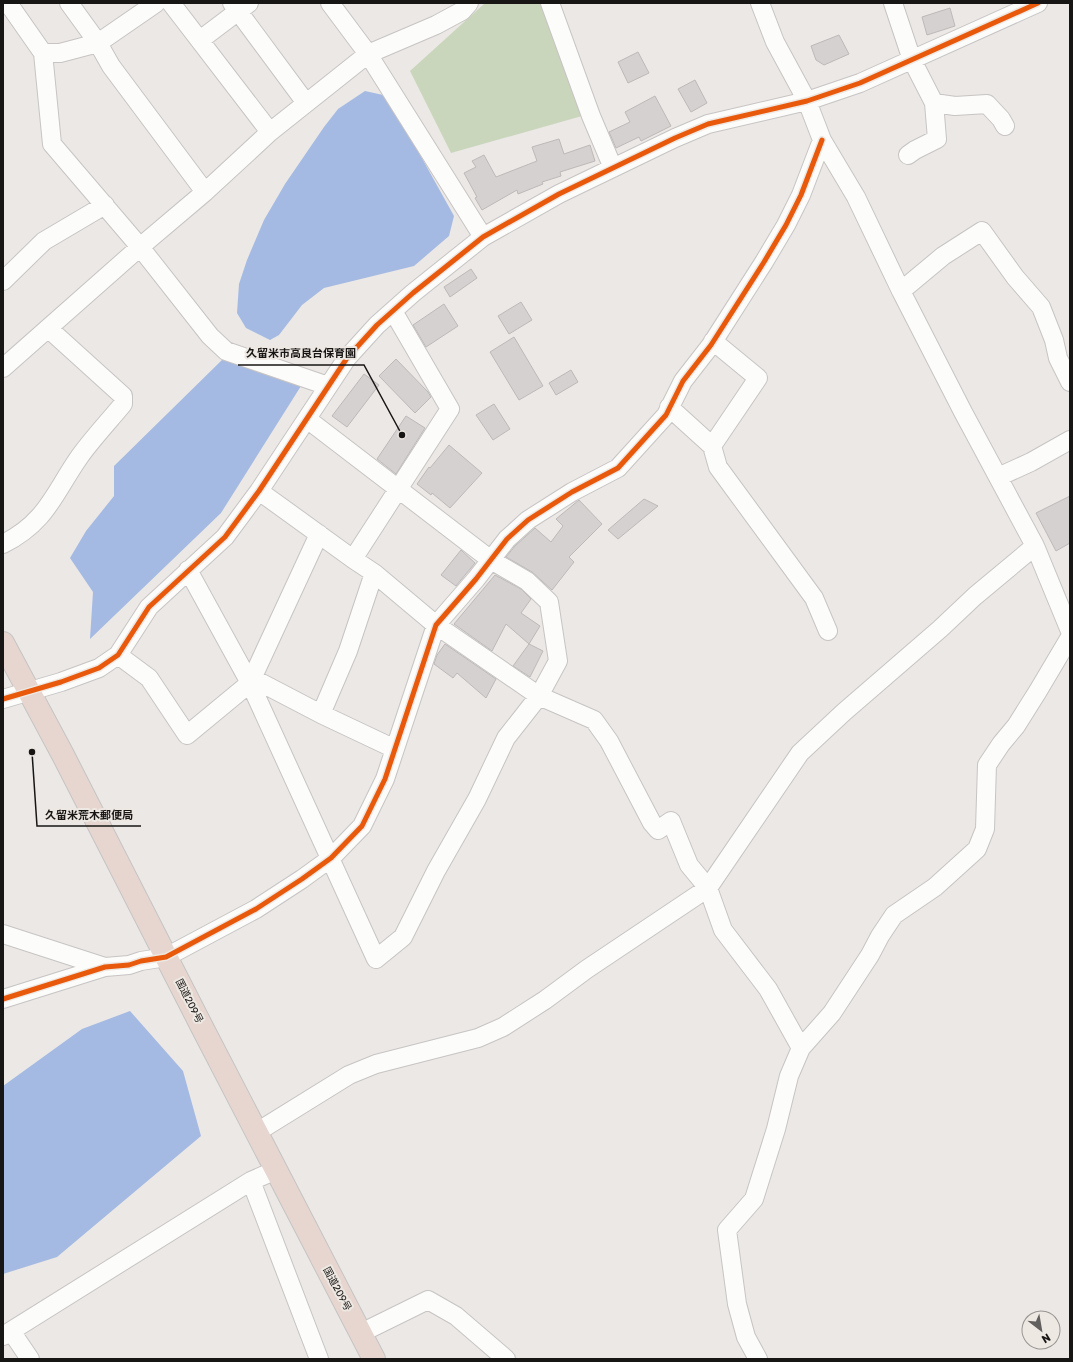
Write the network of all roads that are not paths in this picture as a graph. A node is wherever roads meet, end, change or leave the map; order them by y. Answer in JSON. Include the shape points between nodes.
{"nodes":[{"id":1,"x":8,"y":3,"type":"edge"},
{"id":2,"x":69,"y":3,"type":"edge"},
{"id":3,"x":156,"y":3,"type":"edge"},
{"id":4,"x":171,"y":3,"type":"edge"},
{"id":5,"x":330,"y":3,"type":"edge"},
{"id":6,"x":468,"y":3,"type":"edge"},
{"id":7,"x":550,"y":3,"type":"edge"},
{"id":8,"x":760,"y":3,"type":"edge"},
{"id":9,"x":893,"y":3,"type":"edge"},
{"id":10,"x":1038,"y":3,"type":"edge"},
{"id":11,"x":240,"y":6,"type":"edge"},
{"id":12,"x":200,"y":40,"type":"junction"},
{"id":13,"x":98,"y":43,"type":"junction"},
{"id":14,"x":43,"y":53,"type":"junction"},
{"id":15,"x":368,"y":54,"type":"junction"},
{"id":16,"x":912,"y":60,"type":"junction"},
{"id":17,"x":807,"y":101,"type":"junction"},
{"id":18,"x":934,"y":102,"type":"junction"},
{"id":19,"x":306,"y":103,"type":"junction"},
{"id":20,"x":1005,"y":126,"type":"dead end"},
{"id":21,"x":270,"y":132,"type":"junction"},
{"id":22,"x":822,"y":140,"type":"junction"},
{"id":23,"x":908,"y":155,"type":"dead end"},
{"id":24,"x":612,"y":168,"type":"junction"},
{"id":25,"x":204,"y":192,"type":"junction"},
{"id":26,"x":105,"y":205,"type":"junction"},
{"id":27,"x":483,"y":237,"type":"junction"},
{"id":28,"x":140,"y":247,"type":"junction"},
{"id":29,"x":3,"y":281,"type":"edge"},
{"id":30,"x":901,"y":291,"type":"junction"},
{"id":31,"x":394,"y":311,"type":"junction"},
{"id":32,"x":48,"y":329,"type":"junction"},
{"id":33,"x":714,"y":341,"type":"junction"},
{"id":34,"x":3,"y":368,"type":"edge"},
{"id":35,"x":1069,"y":379,"type":"edge"},
{"id":36,"x":328,"y":386,"type":"junction"},
{"id":37,"x":669,"y":407,"type":"junction"},
{"id":38,"x":306,"y":419,"type":"junction"},
{"id":39,"x":1070,"y":440,"type":"edge"},
{"id":40,"x":712,"y":446,"type":"junction"},
{"id":41,"x":998,"y":477,"type":"junction"},
{"id":42,"x":398,"y":490,"type":"junction"},
{"id":43,"x":260,"y":491,"type":"junction"},
{"id":44,"x":319,"y":534,"type":"junction"},
{"id":45,"x":3,"y":544,"type":"edge"},
{"id":46,"x":1035,"y":546,"type":"junction"},
{"id":47,"x":353,"y":559,"type":"junction"},
{"id":48,"x":491,"y":560,"type":"junction"},
{"id":49,"x":188,"y":570,"type":"junction"},
{"id":50,"x":374,"y":573,"type":"junction"},
{"id":51,"x":436,"y":625,"type":"junction"},
{"id":52,"x":828,"y":631,"type":"dead end"},
{"id":53,"x":1070,"y":631,"type":"edge"},
{"id":54,"x":1070,"y":637,"type":"edge"},
{"id":55,"x":3,"y":643,"type":"edge"},
{"id":56,"x":118,"y":655,"type":"junction"},
{"id":57,"x":251,"y":680,"type":"junction"},
{"id":58,"x":30,"y":691,"type":"junction"},
{"id":59,"x":539,"y":696,"type":"junction"},
{"id":60,"x":3,"y":699,"type":"edge"},
{"id":61,"x":321,"y":714,"type":"junction"},
{"id":62,"x":395,"y":749,"type":"junction"},
{"id":63,"x":331,"y":858,"type":"junction"},
{"id":64,"x":708,"y":888,"type":"junction"},
{"id":65,"x":3,"y":934,"type":"edge"},
{"id":66,"x":166,"y":957,"type":"junction"},
{"id":67,"x":105,"y":967,"type":"junction"},
{"id":68,"x":3,"y":1000,"type":"edge"},
{"id":69,"x":801,"y":1048,"type":"junction"},
{"id":70,"x":257,"y":1132,"type":"junction"},
{"id":71,"x":276,"y":1170,"type":"junction"},
{"id":72,"x":251,"y":1181,"type":"junction"},
{"id":73,"x":361,"y":1333,"type":"junction"},
{"id":74,"x":7,"y":1334,"type":"edge"},
{"id":75,"x":30,"y":1359,"type":"edge"},
{"id":76,"x":319,"y":1359,"type":"edge"},
{"id":77,"x":374,"y":1359,"type":"edge"},
{"id":78,"x":506,"y":1359,"type":"edge"},
{"id":79,"x":758,"y":1359,"type":"edge"}],
"edges":[{"from":1,"to":14,"type":"street"},
{"from":2,"to":13,"type":"street"},
{"from":3,"to":13,"type":"street"},
{"from":4,"to":12,"type":"street"},
{"from":5,"to":15,"type":"street"},
{"from":6,"to":15,"type":"street","via":[[462,11],[436,25]]},
{"from":7,"to":24,"type":"street"},
{"from":8,"to":17,"type":"street","via":[[775,42]]},
{"from":9,"to":16,"type":"street"},
{"from":10,"to":16,"type":"street"},
{"from":11,"to":12,"type":"street"},
{"from":11,"to":19,"type":"street"},
{"from":12,"to":21,"type":"street"},
{"from":13,"to":14,"type":"street","via":[[60,53]]},
{"from":13,"to":25,"type":"street"},
{"from":14,"to":26,"type":"street","via":[[52,144]]},
{"from":15,"to":19,"type":"street"},
{"from":15,"to":27,"type":"street"},
{"from":16,"to":17,"type":"street","via":[[860,83]]},
{"from":16,"to":18,"type":"street"},
{"from":17,"to":22,"type":"street"},
{"from":17,"to":24,"type":"street","via":[[708,124]]},
{"from":18,"to":20,"type":"street","via":[[955,106],[987,104]]},
{"from":18,"to":23,"type":"street","via":[[937,139]]},
{"from":19,"to":21,"type":"street"},
{"from":21,"to":25,"type":"street"},
{"from":22,"to":30,"type":"street","via":[[856,197]]},
{"from":22,"to":33,"type":"street","via":[[801,195],[786,225]]},
{"from":24,"to":27,"type":"street","via":[[559,194]]},
{"from":25,"to":28,"type":"street"},
{"from":26,"to":28,"type":"street"},
{"from":26,"to":29,"type":"street","via":[[44,241]]},
{"from":27,"to":31,"type":"street"},
{"from":28,"to":32,"type":"street"},
{"from":28,"to":36,"type":"street","via":[[210,336],[226,351]]},
{"from":30,"to":35,"type":"street","via":[[943,256],[982,231],[1015,277],[1041,307],[1058,358]]},
{"from":30,"to":41,"type":"street"},
{"from":31,"to":36,"type":"street","via":[[377,325],[347,358]]},
{"from":31,"to":42,"type":"street","via":[[450,409]]},
{"from":32,"to":34,"type":"street"},
{"from":32,"to":45,"type":"street","via":[[123,396],[123,404],[80,455],[45,512],[18,537]]},
{"from":33,"to":37,"type":"street","via":[[683,381]]},
{"from":33,"to":40,"type":"street","via":[[758,378]]},
{"from":36,"to":38,"type":"street"},
{"from":37,"to":40,"type":"street"},
{"from":37,"to":48,"type":"street","via":[[666,415],[618,468],[572,492],[528,520],[507,539]]},
{"from":38,"to":42,"type":"street"},
{"from":38,"to":43,"type":"street"},
{"from":39,"to":41,"type":"street"},
{"from":40,"to":52,"type":"street","via":[[718,467],[814,598]]},
{"from":41,"to":46,"type":"street"},
{"from":42,"to":47,"type":"street"},
{"from":42,"to":48,"type":"street"},
{"from":43,"to":44,"type":"street"},
{"from":43,"to":49,"type":"street","via":[[225,537]]},
{"from":44,"to":47,"type":"street"},
{"from":44,"to":57,"type":"street"},
{"from":46,"to":53,"type":"street"},
{"from":46,"to":64,"type":"street","via":[[975,596],[800,753]]},
{"from":47,"to":50,"type":"street"},
{"from":48,"to":51,"type":"street"},
{"from":48,"to":59,"type":"street","via":[[527,581],[549,602],[558,661]]},
{"from":49,"to":56,"type":"street","via":[[149,607]]},
{"from":49,"to":57,"type":"street"},
{"from":50,"to":51,"type":"street"},
{"from":50,"to":61,"type":"street","via":[[348,651]]},
{"from":51,"to":59,"type":"street"},
{"from":51,"to":62,"type":"street"},
{"from":54,"to":69,"type":"street","via":[[1035,697],[987,765],[985,829],[976,849],[935,887],[894,915],[832,1013]]},
{"from":55,"to":58,"type":"highway","name":"国道209号"},
{"from":56,"to":57,"type":"street","via":[[149,678],[187,734]]},
{"from":56,"to":58,"type":"street","via":[[99,668]]},
{"from":57,"to":61,"type":"street"},
{"from":57,"to":63,"type":"street"},
{"from":58,"to":60,"type":"street"},
{"from":58,"to":66,"type":"highway","name":"国道209号"},
{"from":59,"to":63,"type":"street","via":[[506,738],[477,799],[436,871],[403,937],[376,959]]},
{"from":59,"to":64,"type":"street","via":[[594,720],[609,741],[652,823],[658,830],[671,821],[689,865]]},
{"from":61,"to":62,"type":"street"},
{"from":62,"to":63,"type":"street","via":[[385,779],[362,826]]},
{"from":63,"to":66,"type":"street","via":[[256,909]]},
{"from":64,"to":69,"type":"street","via":[[723,930],[768,989]]},
{"from":64,"to":70,"type":"street","via":[[503,1027],[478,1038],[376,1064],[349,1075]]},
{"from":65,"to":67,"type":"street"},
{"from":66,"to":67,"type":"street"},
{"from":66,"to":70,"type":"highway","name":"国道209号"},
{"from":67,"to":68,"type":"street"},
{"from":69,"to":79,"type":"street","via":[[789,1076],[776,1129],[754,1199],[727,1230],[737,1304],[746,1337]]},
{"from":70,"to":71,"type":"highway","name":"国道209号"},
{"from":71,"to":72,"type":"street"},
{"from":71,"to":73,"type":"highway","name":"国道209号"},
{"from":72,"to":74,"type":"street"},
{"from":72,"to":76,"type":"street"},
{"from":73,"to":77,"type":"highway","name":"国道209号"},
{"from":73,"to":78,"type":"street","via":[[428,1300],[456,1316]]},
{"from":74,"to":75,"type":"street"}]}
